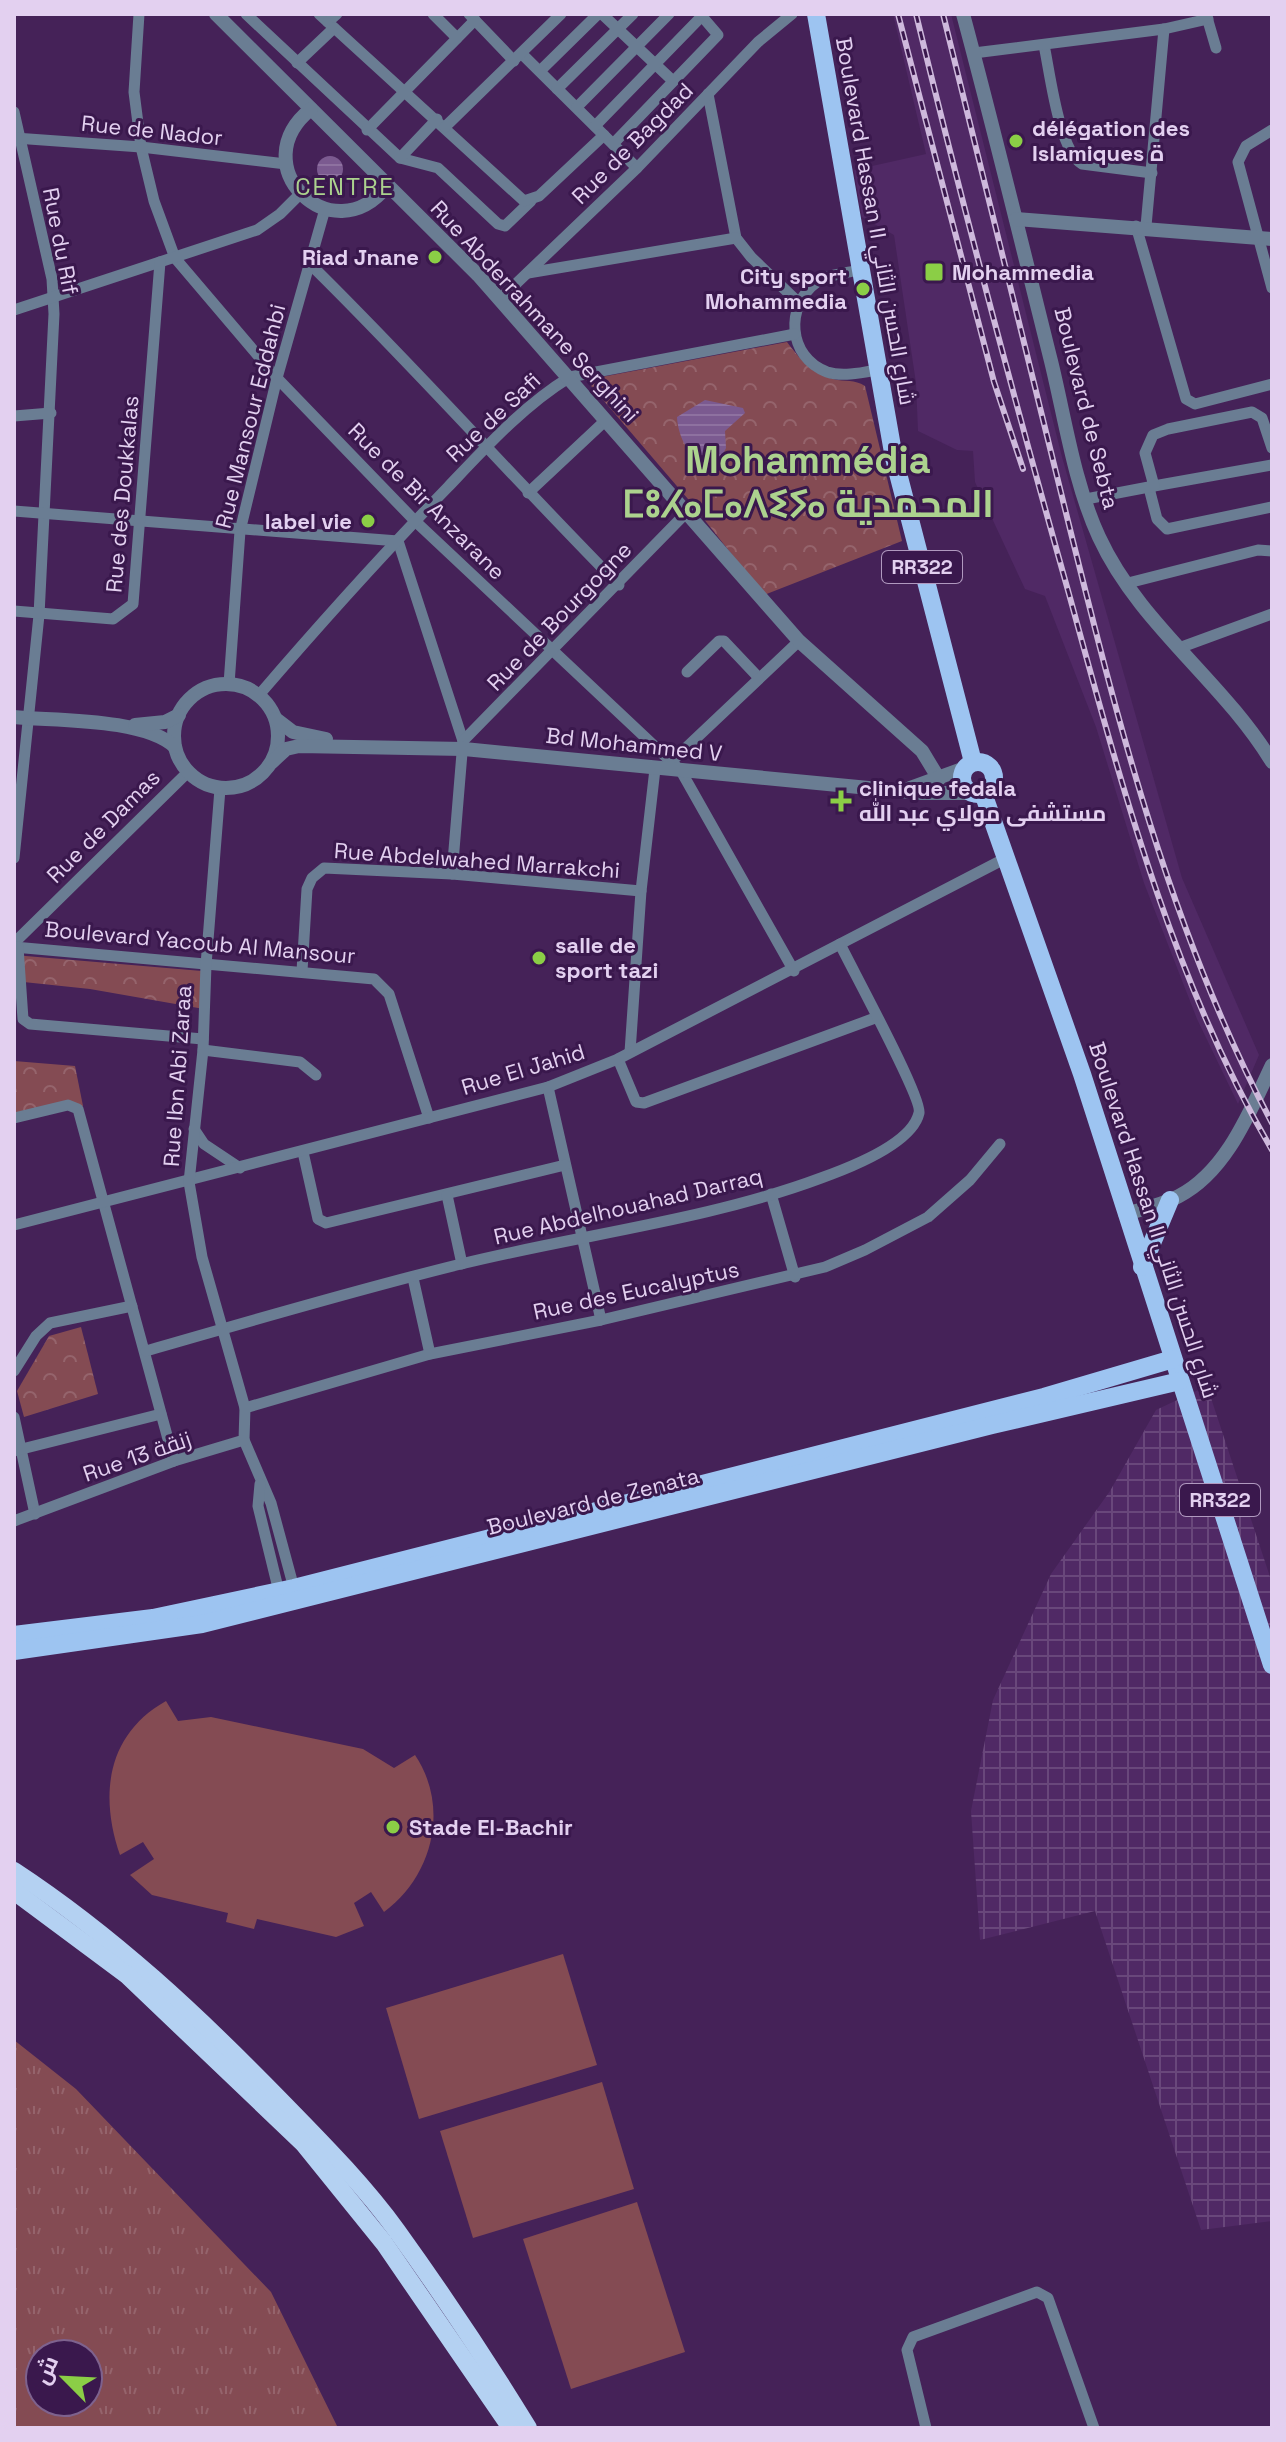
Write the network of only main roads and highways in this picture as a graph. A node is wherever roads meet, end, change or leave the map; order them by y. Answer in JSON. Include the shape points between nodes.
{"nodes":[{"id":1,"x":816,"y":14,"type":"edge"},
{"id":2,"x":969,"y":765,"type":"junction"},
{"id":3,"x":978,"y":793,"type":"junction"},
{"id":4,"x":1170,"y":1200,"type":"road end"},
{"id":5,"x":1142,"y":1267,"type":"junction"},
{"id":6,"x":1173,"y":1359,"type":"junction"},
{"id":7,"x":1140,"y":1380,"type":"junction"},
{"id":8,"x":1180,"y":1381,"type":"junction"},
{"id":9,"x":241,"y":1607,"type":"junction"},
{"id":10,"x":14,"y":1635,"type":"edge"},
{"id":11,"x":14,"y":1651,"type":"edge"},
{"id":12,"x":1272,"y":1665,"type":"edge"},
{"id":13,"x":14,"y":1871,"type":"edge"},
{"id":14,"x":14,"y":1891,"type":"edge"},
{"id":15,"x":36,"y":1896,"type":"junction"},
{"id":16,"x":340,"y":2176,"type":"junction"},
{"id":17,"x":511,"y":2428,"type":"edge"},
{"id":18,"x":528,"y":2428,"type":"edge"}],
"edges":[{"from":1,"to":2,"type":"main road","name":"Boulevard Hassan II شارع الحسن الثاني","number":"RR322","via":[[894,458]]},
{"from":2,"to":3,"type":"main road","number":"RR322","via":[[962,783]]},
{"from":2,"to":3,"type":"main road","number":"RR322","via":[[984,762],[992,770],[992,786]]},
{"from":3,"to":5,"type":"main road","name":"Boulevard Hassan II شارع الحسن الثاني","number":"RR322","via":[[1008,857]]},
{"from":4,"to":5,"type":"main road"},
{"from":5,"to":6,"type":"main road","name":"Boulevard Hassan II شارع الحسن الثاني","number":"RR322"},
{"from":6,"to":7,"type":"main road","name":"Boulevard de Zenata"},
{"from":6,"to":8,"type":"main road","name":"Boulevard Hassan II شارع الحسن الثاني","number":"RR322"},
{"from":7,"to":8,"type":"main road","name":"Boulevard de Zenata"},
{"from":7,"to":9,"type":"main road","name":"Boulevard de Zenata"},
{"from":8,"to":12,"type":"main road","name":"Boulevard Hassan II شارع الحسن الثاني","number":"RR322"},
{"from":9,"to":10,"type":"main road","name":"Boulevard de Zenata"},
{"from":9,"to":11,"type":"main road","name":"Boulevard de Zenata","via":[[153,1633]]},
{"from":13,"to":15,"type":"highway"},
{"from":14,"to":15,"type":"highway"},
{"from":15,"to":16,"type":"highway","via":[[124,1951]]},
{"from":16,"to":17,"type":"highway"},
{"from":16,"to":18,"type":"highway","via":[[396,2230]]}]}
